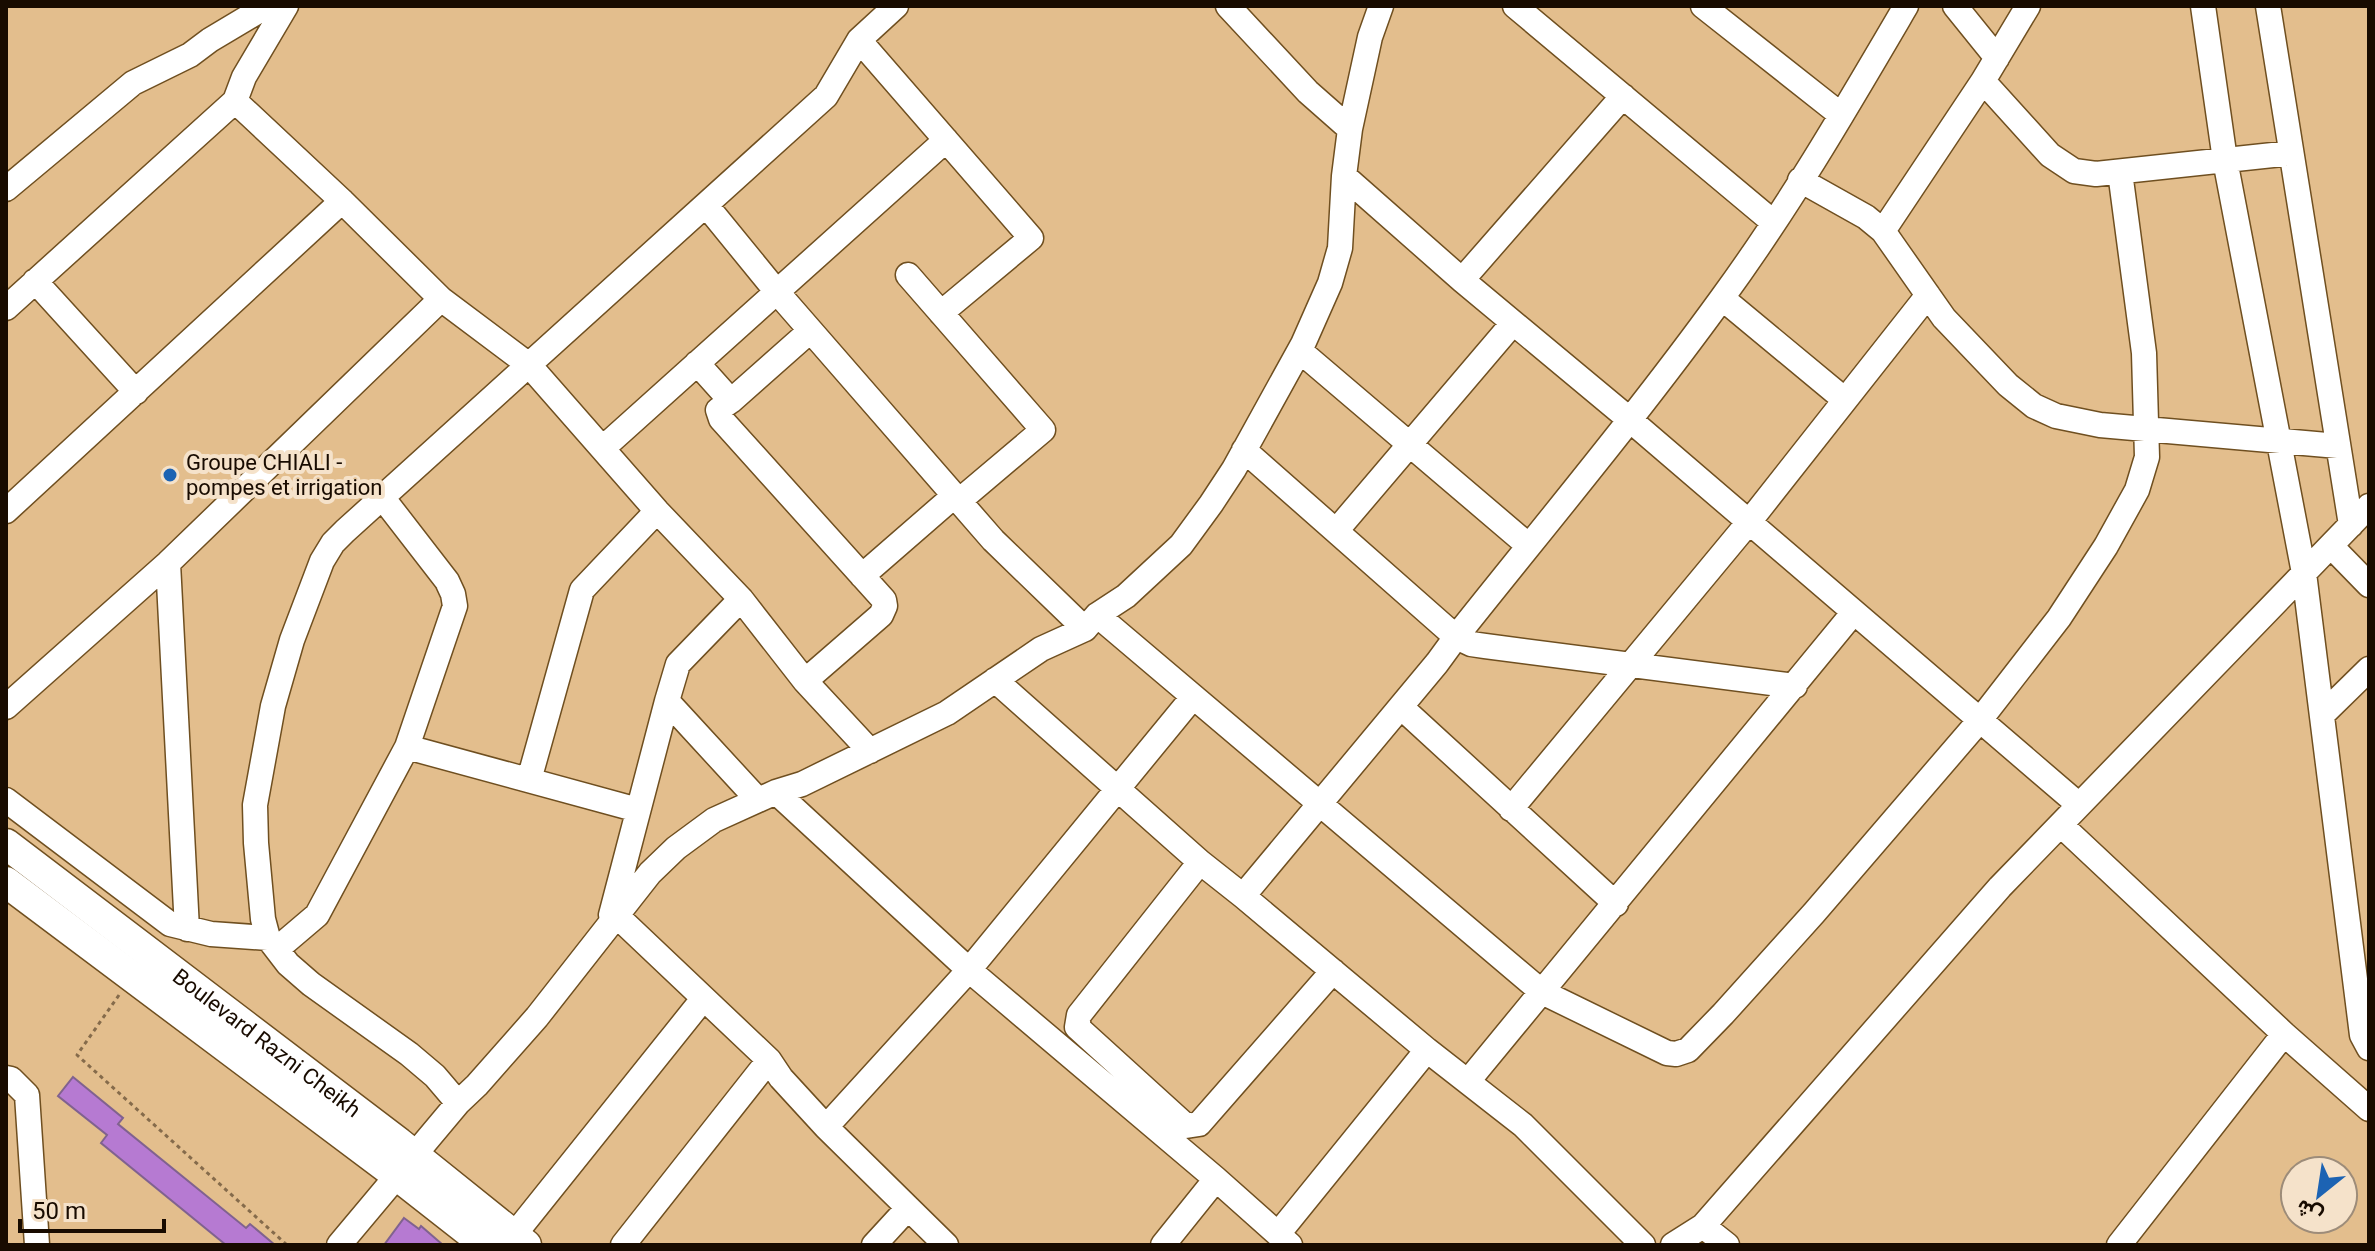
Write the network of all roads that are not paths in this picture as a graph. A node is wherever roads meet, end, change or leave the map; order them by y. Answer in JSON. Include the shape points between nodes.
{"nodes":[{"id":1,"x":267,"y":6,"type":"edge"},
{"id":2,"x":286,"y":6,"type":"edge"},
{"id":3,"x":896,"y":6,"type":"edge"},
{"id":4,"x":1228,"y":6,"type":"edge"},
{"id":5,"x":1381,"y":6,"type":"edge"},
{"id":6,"x":1515,"y":6,"type":"edge"},
{"id":7,"x":1906,"y":6,"type":"edge"},
{"id":8,"x":1955,"y":6,"type":"edge"},
{"id":9,"x":2028,"y":6,"type":"edge"},
{"id":10,"x":2203,"y":6,"type":"edge"},
{"id":11,"x":2268,"y":6,"type":"edge"},
{"id":12,"x":1712,"y":9,"type":"edge"},
{"id":13,"x":859,"y":40,"type":"junction"},
{"id":14,"x":1997,"y":58,"type":"junction"},
{"id":15,"x":1983,"y":81,"type":"junction"},
{"id":16,"x":1623,"y":96,"type":"junction"},
{"id":17,"x":235,"y":101,"type":"junction"},
{"id":18,"x":1841,"y":115,"type":"junction"},
{"id":19,"x":1350,"y":129,"type":"junction"},
{"id":20,"x":946,"y":140,"type":"junction"},
{"id":21,"x":2291,"y":153,"type":"junction"},
{"id":22,"x":2225,"y":160,"type":"junction"},
{"id":23,"x":2120,"y":172,"type":"junction"},
{"id":24,"x":1344,"y":176,"type":"junction"},
{"id":25,"x":1800,"y":180,"type":"junction"},
{"id":26,"x":8,"y":184,"type":"edge"},
{"id":27,"x":342,"y":201,"type":"junction"},
{"id":28,"x":706,"y":205,"type":"junction"},
{"id":29,"x":1773,"y":222,"type":"junction"},
{"id":30,"x":1883,"y":231,"type":"junction"},
{"id":31,"x":908,"y":275,"type":"dead end"},
{"id":32,"x":1462,"y":280,"type":"junction"},
{"id":33,"x":35,"y":281,"type":"junction"},
{"id":34,"x":777,"y":292,"type":"junction"},
{"id":35,"x":1928,"y":295,"type":"junction"},
{"id":36,"x":1722,"y":298,"type":"junction"},
{"id":37,"x":441,"y":299,"type":"junction"},
{"id":38,"x":6,"y":308,"type":"edge"},
{"id":39,"x":941,"y":313,"type":"junction"},
{"id":40,"x":1513,"y":323,"type":"junction"},
{"id":41,"x":810,"y":331,"type":"junction"},
{"id":42,"x":1300,"y":351,"type":"junction"},
{"id":43,"x":697,"y":363,"type":"junction"},
{"id":44,"x":529,"y":365,"type":"junction"},
{"id":45,"x":136,"y":392,"type":"junction"},
{"id":46,"x":1845,"y":400,"type":"junction"},
{"id":47,"x":731,"y":401,"type":"junction"},
{"id":48,"x":1629,"y":419,"type":"junction"},
{"id":49,"x":2147,"y":429,"type":"junction"},
{"id":50,"x":2278,"y":441,"type":"junction"},
{"id":51,"x":1409,"y":444,"type":"junction"},
{"id":52,"x":2338,"y":446,"type":"junction"},
{"id":53,"x":603,"y":448,"type":"junction"},
{"id":54,"x":1244,"y":450,"type":"junction"},
{"id":55,"x":382,"y":497,"type":"junction"},
{"id":56,"x":956,"y":499,"type":"junction"},
{"id":57,"x":2369,"y":506,"type":"edge"},
{"id":58,"x":6,"y":511,"type":"edge"},
{"id":59,"x":657,"y":511,"type":"junction"},
{"id":60,"x":1749,"y":522,"type":"junction"},
{"id":61,"x":2351,"y":525,"type":"junction"},
{"id":62,"x":1336,"y":531,"type":"junction"},
{"id":63,"x":1529,"y":546,"type":"junction"},
{"id":64,"x":2331,"y":546,"type":"junction"},
{"id":65,"x":168,"y":563,"type":"junction"},
{"id":66,"x":2304,"y":573,"type":"junction"},
{"id":67,"x":862,"y":576,"type":"junction"},
{"id":68,"x":2369,"y":585,"type":"edge"},
{"id":69,"x":741,"y":599,"type":"junction"},
{"id":70,"x":1854,"y":612,"type":"junction"},
{"id":71,"x":1091,"y":622,"type":"junction"},
{"id":72,"x":1456,"y":637,"type":"junction"},
{"id":73,"x":1630,"y":665,"type":"junction"},
{"id":74,"x":2369,"y":669,"type":"edge"},
{"id":75,"x":995,"y":680,"type":"junction"},
{"id":76,"x":805,"y":681,"type":"junction"},
{"id":77,"x":1795,"y":686,"type":"junction"},
{"id":78,"x":1193,"y":697,"type":"junction"},
{"id":79,"x":667,"y":701,"type":"junction"},
{"id":80,"x":6,"y":707,"type":"edge"},
{"id":81,"x":1401,"y":707,"type":"junction"},
{"id":82,"x":2322,"y":715,"type":"junction"},
{"id":83,"x":1980,"y":720,"type":"junction"},
{"id":84,"x":407,"y":747,"type":"junction"},
{"id":85,"x":870,"y":751,"type":"junction"},
{"id":86,"x":529,"y":780,"type":"junction"},
{"id":87,"x":1119,"y":788,"type":"junction"},
{"id":88,"x":767,"y":796,"type":"junction"},
{"id":89,"x":6,"y":800,"type":"edge"},
{"id":90,"x":1320,"y":804,"type":"junction"},
{"id":91,"x":2079,"y":805,"type":"junction"},
{"id":92,"x":1511,"y":809,"type":"junction"},
{"id":93,"x":638,"y":810,"type":"junction"},
{"id":94,"x":2061,"y":825,"type":"junction"},
{"id":95,"x":6,"y":844,"type":"edge"},
{"id":96,"x":1200,"y":862,"type":"junction"},
{"id":97,"x":6,"y":882,"type":"edge"},
{"id":98,"x":1243,"y":896,"type":"junction"},
{"id":99,"x":1616,"y":904,"type":"junction"},
{"id":100,"x":612,"y":921,"type":"junction"},
{"id":101,"x":187,"y":929,"type":"junction"},
{"id":102,"x":273,"y":943,"type":"junction"},
{"id":103,"x":969,"y":970,"type":"junction"},
{"id":104,"x":1333,"y":971,"type":"junction"},
{"id":105,"x":1542,"y":992,"type":"junction"},
{"id":106,"x":703,"y":999,"type":"junction"},
{"id":107,"x":2284,"y":1034,"type":"junction"},
{"id":108,"x":2369,"y":1048,"type":"edge"},
{"id":109,"x":1427,"y":1050,"type":"junction"},
{"id":110,"x":769,"y":1060,"type":"junction"},
{"id":111,"x":6,"y":1078,"type":"edge"},
{"id":112,"x":1469,"y":1080,"type":"junction"},
{"id":113,"x":2365,"y":1096,"type":"edge"},
{"id":114,"x":458,"y":1103,"type":"junction"},
{"id":115,"x":826,"y":1127,"type":"junction"},
{"id":116,"x":18,"y":1140,"type":"edge"},
{"id":117,"x":406,"y":1166,"type":"junction"},
{"id":118,"x":1216,"y":1179,"type":"junction"},
{"id":119,"x":908,"y":1208,"type":"junction"},
{"id":120,"x":1703,"y":1226,"type":"junction"},
{"id":121,"x":1284,"y":1240,"type":"edge"},
{"id":122,"x":509,"y":1242,"type":"edge"},
{"id":123,"x":37,"y":1245,"type":"edge"},
{"id":124,"x":339,"y":1245,"type":"edge"},
{"id":125,"x":623,"y":1245,"type":"edge"},
{"id":126,"x":874,"y":1245,"type":"edge"},
{"id":127,"x":946,"y":1245,"type":"edge"},
{"id":128,"x":1163,"y":1245,"type":"edge"},
{"id":129,"x":1643,"y":1245,"type":"edge"},
{"id":130,"x":1673,"y":1245,"type":"edge"},
{"id":131,"x":1727,"y":1245,"type":"edge"},
{"id":132,"x":2119,"y":1245,"type":"edge"}],
"edges":[{"from":1,"to":26,"type":"street","via":[[190,55],[133,83]]},
{"from":2,"to":17,"type":"street"},
{"from":3,"to":13,"type":"street"},
{"from":4,"to":19,"type":"street"},
{"from":5,"to":19,"type":"street"},
{"from":6,"to":16,"type":"street"},
{"from":7,"to":18,"type":"street"},
{"from":8,"to":14,"type":"street"},
{"from":9,"to":14,"type":"street"},
{"from":10,"to":22,"type":"street"},
{"from":11,"to":21,"type":"street"},
{"from":12,"to":18,"type":"street"},
{"from":13,"to":20,"type":"street"},
{"from":13,"to":28,"type":"street","via":[[826,96]]},
{"from":14,"to":15,"type":"street"},
{"from":15,"to":23,"type":"street","via":[[2050,155],[2074,171]]},
{"from":15,"to":30,"type":"street"},
{"from":16,"to":29,"type":"street"},
{"from":16,"to":32,"type":"street"},
{"from":17,"to":27,"type":"street"},
{"from":17,"to":33,"type":"street"},
{"from":18,"to":25,"type":"street"},
{"from":19,"to":24,"type":"street"},
{"from":20,"to":34,"type":"street"},
{"from":20,"to":39,"type":"street","via":[[1031,238]]},
{"from":21,"to":22,"type":"street"},
{"from":21,"to":52,"type":"street"},
{"from":22,"to":23,"type":"street"},
{"from":22,"to":50,"type":"street"},
{"from":23,"to":49,"type":"street","via":[[2144,353]]},
{"from":24,"to":32,"type":"street"},
{"from":24,"to":42,"type":"street","via":[[1340,248]]},
{"from":25,"to":29,"type":"street"},
{"from":25,"to":30,"type":"street"},
{"from":27,"to":37,"type":"street"},
{"from":27,"to":45,"type":"street"},
{"from":28,"to":34,"type":"street"},
{"from":28,"to":44,"type":"street"},
{"from":29,"to":36,"type":"street"},
{"from":30,"to":35,"type":"street"},
{"from":31,"to":39,"type":"street"},
{"from":32,"to":40,"type":"street"},
{"from":33,"to":38,"type":"street"},
{"from":33,"to":45,"type":"street"},
{"from":34,"to":41,"type":"street"},
{"from":34,"to":43,"type":"street"},
{"from":35,"to":46,"type":"street"},
{"from":35,"to":49,"type":"street","via":[[1997,374],[2034,406],[2100,425]]},
{"from":36,"to":46,"type":"street"},
{"from":36,"to":48,"type":"street"},
{"from":37,"to":44,"type":"street"},
{"from":37,"to":65,"type":"street"},
{"from":39,"to":56,"type":"street","via":[[1043,430]]},
{"from":40,"to":48,"type":"street"},
{"from":40,"to":51,"type":"street"},
{"from":41,"to":47,"type":"street"},
{"from":41,"to":56,"type":"street"},
{"from":42,"to":51,"type":"street"},
{"from":42,"to":54,"type":"street"},
{"from":43,"to":47,"type":"street"},
{"from":43,"to":53,"type":"street"},
{"from":44,"to":53,"type":"street"},
{"from":44,"to":55,"type":"street"},
{"from":45,"to":58,"type":"street"},
{"from":46,"to":60,"type":"street"},
{"from":47,"to":67,"type":"street","via":[[718,410],[721,419]]},
{"from":48,"to":60,"type":"street"},
{"from":48,"to":63,"type":"street"},
{"from":49,"to":50,"type":"street"},
{"from":49,"to":83,"type":"street","via":[[2147,457],[2137,490],[2106,546],[2059,618]]},
{"from":50,"to":52,"type":"street"},
{"from":50,"to":66,"type":"street"},
{"from":51,"to":62,"type":"street"},
{"from":51,"to":63,"type":"street"},
{"from":52,"to":61,"type":"street"},
{"from":53,"to":59,"type":"street"},
{"from":54,"to":62,"type":"street"},
{"from":54,"to":71,"type":"street","via":[[1181,545]]},
{"from":55,"to":84,"type":"street","via":[[447,581],[455,606]]},
{"from":55,"to":102,"type":"street","via":[[333,543],[322,561],[273,706],[255,805],[261,904]]},
{"from":56,"to":67,"type":"street"},
{"from":56,"to":71,"type":"street","via":[[993,540]]},
{"from":57,"to":61,"type":"street"},
{"from":59,"to":69,"type":"street"},
{"from":59,"to":86,"type":"street","via":[[582,590]]},
{"from":60,"to":70,"type":"street"},
{"from":60,"to":73,"type":"street"},
{"from":61,"to":64,"type":"street"},
{"from":62,"to":72,"type":"street"},
{"from":63,"to":72,"type":"street"},
{"from":64,"to":66,"type":"street"},
{"from":64,"to":68,"type":"street"},
{"from":65,"to":80,"type":"street"},
{"from":65,"to":101,"type":"street"},
{"from":66,"to":82,"type":"street"},
{"from":66,"to":91,"type":"street"},
{"from":67,"to":76,"type":"street","via":[[884,600],[884,610]]},
{"from":69,"to":76,"type":"street"},
{"from":69,"to":79,"type":"street","via":[[678,664]]},
{"from":70,"to":77,"type":"street"},
{"from":70,"to":83,"type":"street"},
{"from":71,"to":75,"type":"street"},
{"from":71,"to":78,"type":"street"},
{"from":72,"to":73,"type":"street","via":[[1471,644]]},
{"from":72,"to":81,"type":"street"},
{"from":73,"to":77,"type":"street"},
{"from":73,"to":92,"type":"street"},
{"from":74,"to":82,"type":"street"},
{"from":75,"to":85,"type":"street","via":[[947,713]]},
{"from":75,"to":87,"type":"street"},
{"from":76,"to":85,"type":"street"},
{"from":77,"to":99,"type":"street"},
{"from":78,"to":87,"type":"street"},
{"from":78,"to":90,"type":"street"},
{"from":79,"to":88,"type":"street"},
{"from":79,"to":93,"type":"street"},
{"from":81,"to":90,"type":"street"},
{"from":81,"to":92,"type":"street"},
{"from":82,"to":108,"type":"street","via":[[2362,1035]]},
{"from":83,"to":91,"type":"street"},
{"from":83,"to":105,"type":"street","via":[[1688,1050],[1667,1053]]},
{"from":84,"to":86,"type":"street"},
{"from":84,"to":102,"type":"street","via":[[317,915]]},
{"from":85,"to":88,"type":"street"},
{"from":86,"to":93,"type":"street"},
{"from":87,"to":96,"type":"street"},
{"from":87,"to":103,"type":"street"},
{"from":88,"to":100,"type":"street","via":[[714,820],[676,848]]},
{"from":88,"to":103,"type":"street"},
{"from":89,"to":101,"type":"street","via":[[164,920]]},
{"from":90,"to":98,"type":"street"},
{"from":90,"to":105,"type":"street"},
{"from":91,"to":94,"type":"street"},
{"from":92,"to":99,"type":"street"},
{"from":93,"to":100,"type":"street"},
{"from":94,"to":107,"type":"street"},
{"from":94,"to":120,"type":"street","via":[[2000,887]]},
{"from":95,"to":117,"type":"main road","name":"Boulevard Razni Cheikh"},
{"from":96,"to":98,"type":"street"},
{"from":96,"to":104,"type":"street","via":[[1079,1015],[1077,1027],[1186,1126],[1199,1124]]},
{"from":97,"to":117,"type":"main road","name":"Boulevard Razni Cheikh"},
{"from":98,"to":104,"type":"street"},
{"from":99,"to":105,"type":"street"},
{"from":100,"to":106,"type":"street"},
{"from":100,"to":114,"type":"street","via":[[554,996]]},
{"from":101,"to":102,"type":"street"},
{"from":102,"to":114,"type":"street","via":[[311,984],[429,1071]]},
{"from":103,"to":115,"type":"street"},
{"from":103,"to":118,"type":"street"},
{"from":104,"to":109,"type":"street"},
{"from":105,"to":112,"type":"street"},
{"from":106,"to":110,"type":"street"},
{"from":106,"to":122,"type":"street"},
{"from":107,"to":113,"type":"street"},
{"from":107,"to":132,"type":"street"},
{"from":109,"to":112,"type":"street"},
{"from":109,"to":121,"type":"street"},
{"from":110,"to":115,"type":"street"},
{"from":110,"to":125,"type":"street"},
{"from":111,"to":116,"type":"street","via":[[27,1095]]},
{"from":112,"to":129,"type":"street","via":[[1523,1125]]},
{"from":114,"to":117,"type":"street"},
{"from":115,"to":119,"type":"street"},
{"from":116,"to":123,"type":"street"},
{"from":117,"to":122,"type":"main road","name":"Boulevard Razni Cheikh"},
{"from":117,"to":124,"type":"street"},
{"from":118,"to":121,"type":"street"},
{"from":118,"to":128,"type":"street"},
{"from":119,"to":126,"type":"street"},
{"from":119,"to":127,"type":"street"},
{"from":120,"to":130,"type":"street"},
{"from":120,"to":131,"type":"street"}]}
